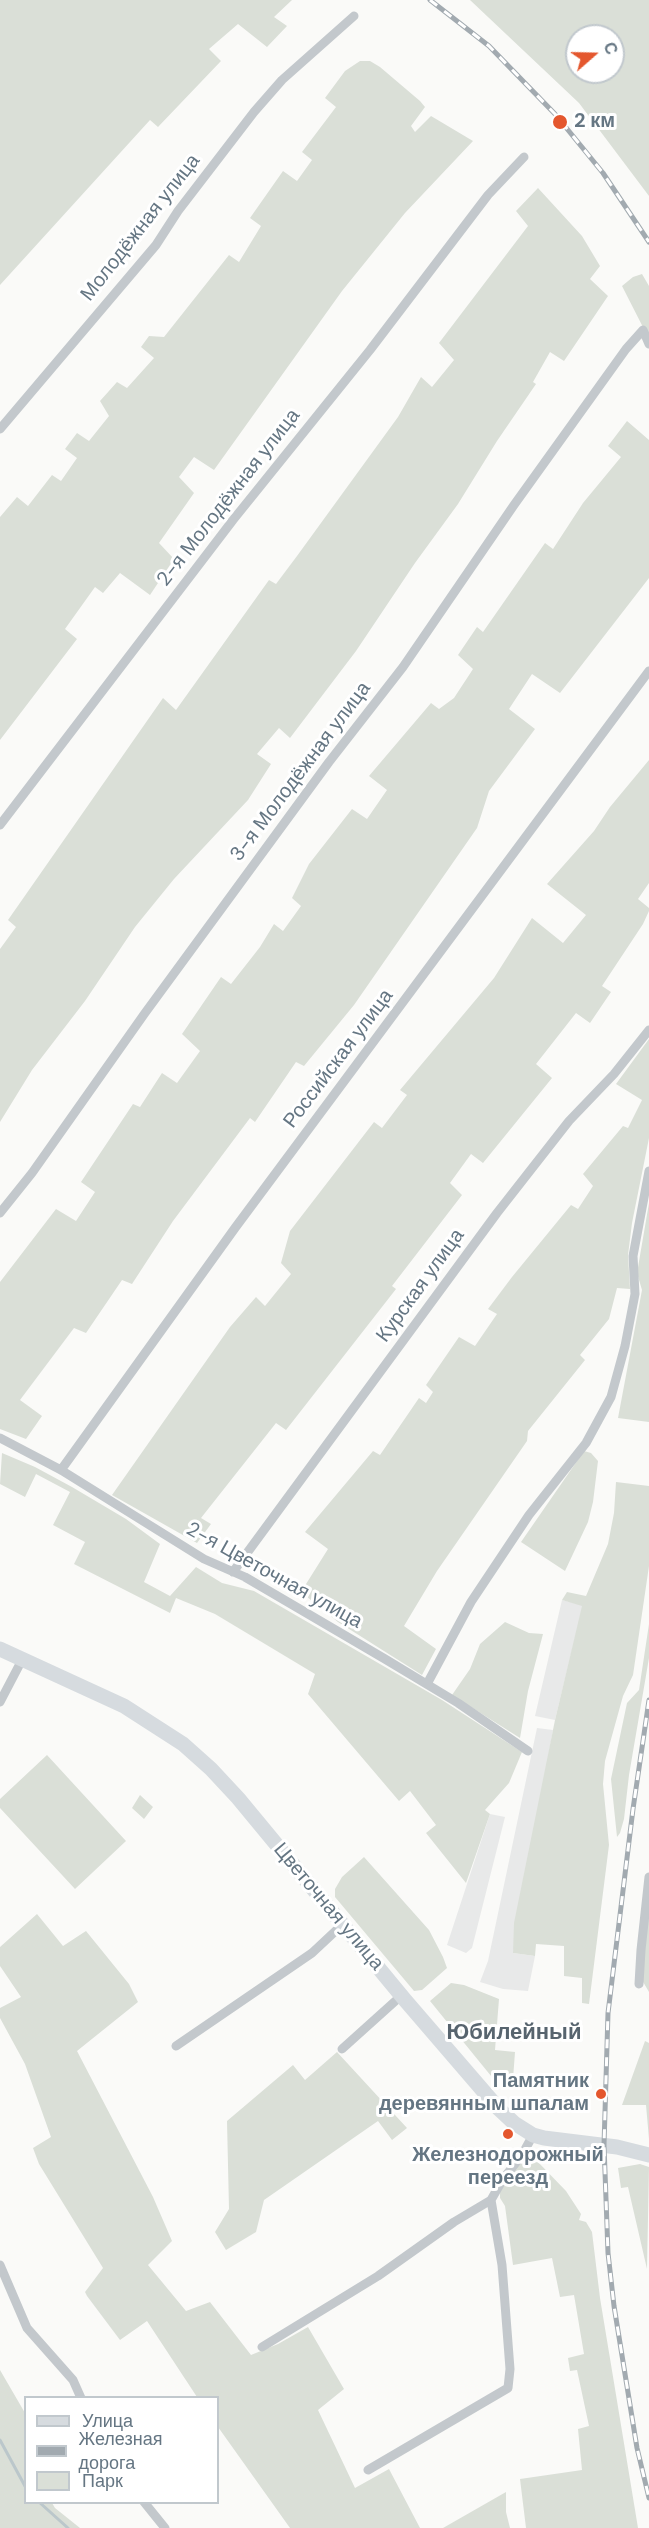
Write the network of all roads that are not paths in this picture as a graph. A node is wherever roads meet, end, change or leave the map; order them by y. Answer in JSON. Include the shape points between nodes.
{"nodes":[{"id":1,"x":354,"y":16,"type":"dead end"},
{"id":2,"x":524,"y":157,"type":"dead end"},
{"id":3,"x":649,"y":344,"type":"edge"},
{"id":4,"x":0,"y":429,"type":"edge"},
{"id":5,"x":649,"y":671,"type":"edge"},
{"id":6,"x":0,"y":825,"type":"edge"},
{"id":7,"x":649,"y":1030,"type":"edge"},
{"id":8,"x":649,"y":1171,"type":"edge"},
{"id":9,"x":0,"y":1213,"type":"edge"},
{"id":10,"x":0,"y":1438,"type":"edge"},
{"id":11,"x":61,"y":1470,"type":"junction"},
{"id":12,"x":233,"y":1572,"type":"junction"},
{"id":13,"x":0,"y":1649,"type":"edge"},
{"id":14,"x":23,"y":1658,"type":"junction"},
{"id":15,"x":427,"y":1684,"type":"junction"},
{"id":16,"x":0,"y":1702,"type":"edge"},
{"id":17,"x":528,"y":1751,"type":"dead end"},
{"id":18,"x":649,"y":1877,"type":"edge"},
{"id":19,"x":343,"y":1924,"type":"junction"},
{"id":20,"x":639,"y":1984,"type":"dead end"},
{"id":21,"x":402,"y":1995,"type":"junction"},
{"id":22,"x":176,"y":2046,"type":"dead end"},
{"id":23,"x":342,"y":2049,"type":"dead end"},
{"id":24,"x":533,"y":2135,"type":"junction"},
{"id":25,"x":649,"y":2155,"type":"edge"},
{"id":26,"x":491,"y":2200,"type":"junction"},
{"id":27,"x":0,"y":2265,"type":"edge"},
{"id":28,"x":262,"y":2347,"type":"dead end"},
{"id":29,"x":81,"y":2396,"type":"edge"},
{"id":30,"x":368,"y":2470,"type":"dead end"},
{"id":31,"x":146,"y":2504,"type":"edge"},
{"id":32,"x":165,"y":2528,"type":"edge"}],
"edges":[{"from":1,"to":4,"type":"street","name":"Молодёжная улица","via":[[282,80],[254,112],[156,245]]},
{"from":2,"to":6,"type":"street","name":"2-я Молодёжная улица","via":[[488,195],[233,520]]},
{"from":3,"to":9,"type":"street","name":"3-я Молодёжная улица","via":[[643,330],[626,349],[403,668],[329,762]]},
{"from":5,"to":11,"type":"street","name":"Российская улица"},
{"from":7,"to":12,"type":"street","name":"Курская улица","via":[[569,1121],[496,1213]]},
{"from":8,"to":15,"type":"street","via":[[633,1256],[634,1294],[626,1346],[612,1398],[586,1443],[529,1515],[471,1602]]},
{"from":10,"to":11,"type":"street","name":"2-я Цветочная улица"},
{"from":11,"to":12,"type":"street","name":"2-я Цветочная улица","via":[[204,1559]]},
{"from":12,"to":15,"type":"street","name":"2-я Цветочная улица"},
{"from":13,"to":14,"type":"main road","name":"Цветочная улица"},
{"from":14,"to":16,"type":"street"},
{"from":14,"to":19,"type":"main road","name":"Цветочная улица","via":[[124,1706],[183,1744],[238,1798]]},
{"from":15,"to":17,"type":"street","name":"2-я Цветочная улица"},
{"from":18,"to":20,"type":"street"},
{"from":19,"to":21,"type":"main road","name":"Цветочная улица"},
{"from":19,"to":22,"type":"street","via":[[312,1953]]},
{"from":21,"to":23,"type":"street"},
{"from":21,"to":24,"type":"main road","name":"Цветочная улица","via":[[498,2108]]},
{"from":24,"to":25,"type":"main road","name":"Цветочная улица"},
{"from":24,"to":26,"type":"street"},
{"from":26,"to":28,"type":"street"},
{"from":26,"to":30,"type":"street","via":[[502,2265],[508,2388]]},
{"from":27,"to":29,"type":"street","via":[[27,2328],[73,2380]]},
{"from":31,"to":32,"type":"street"}]}
